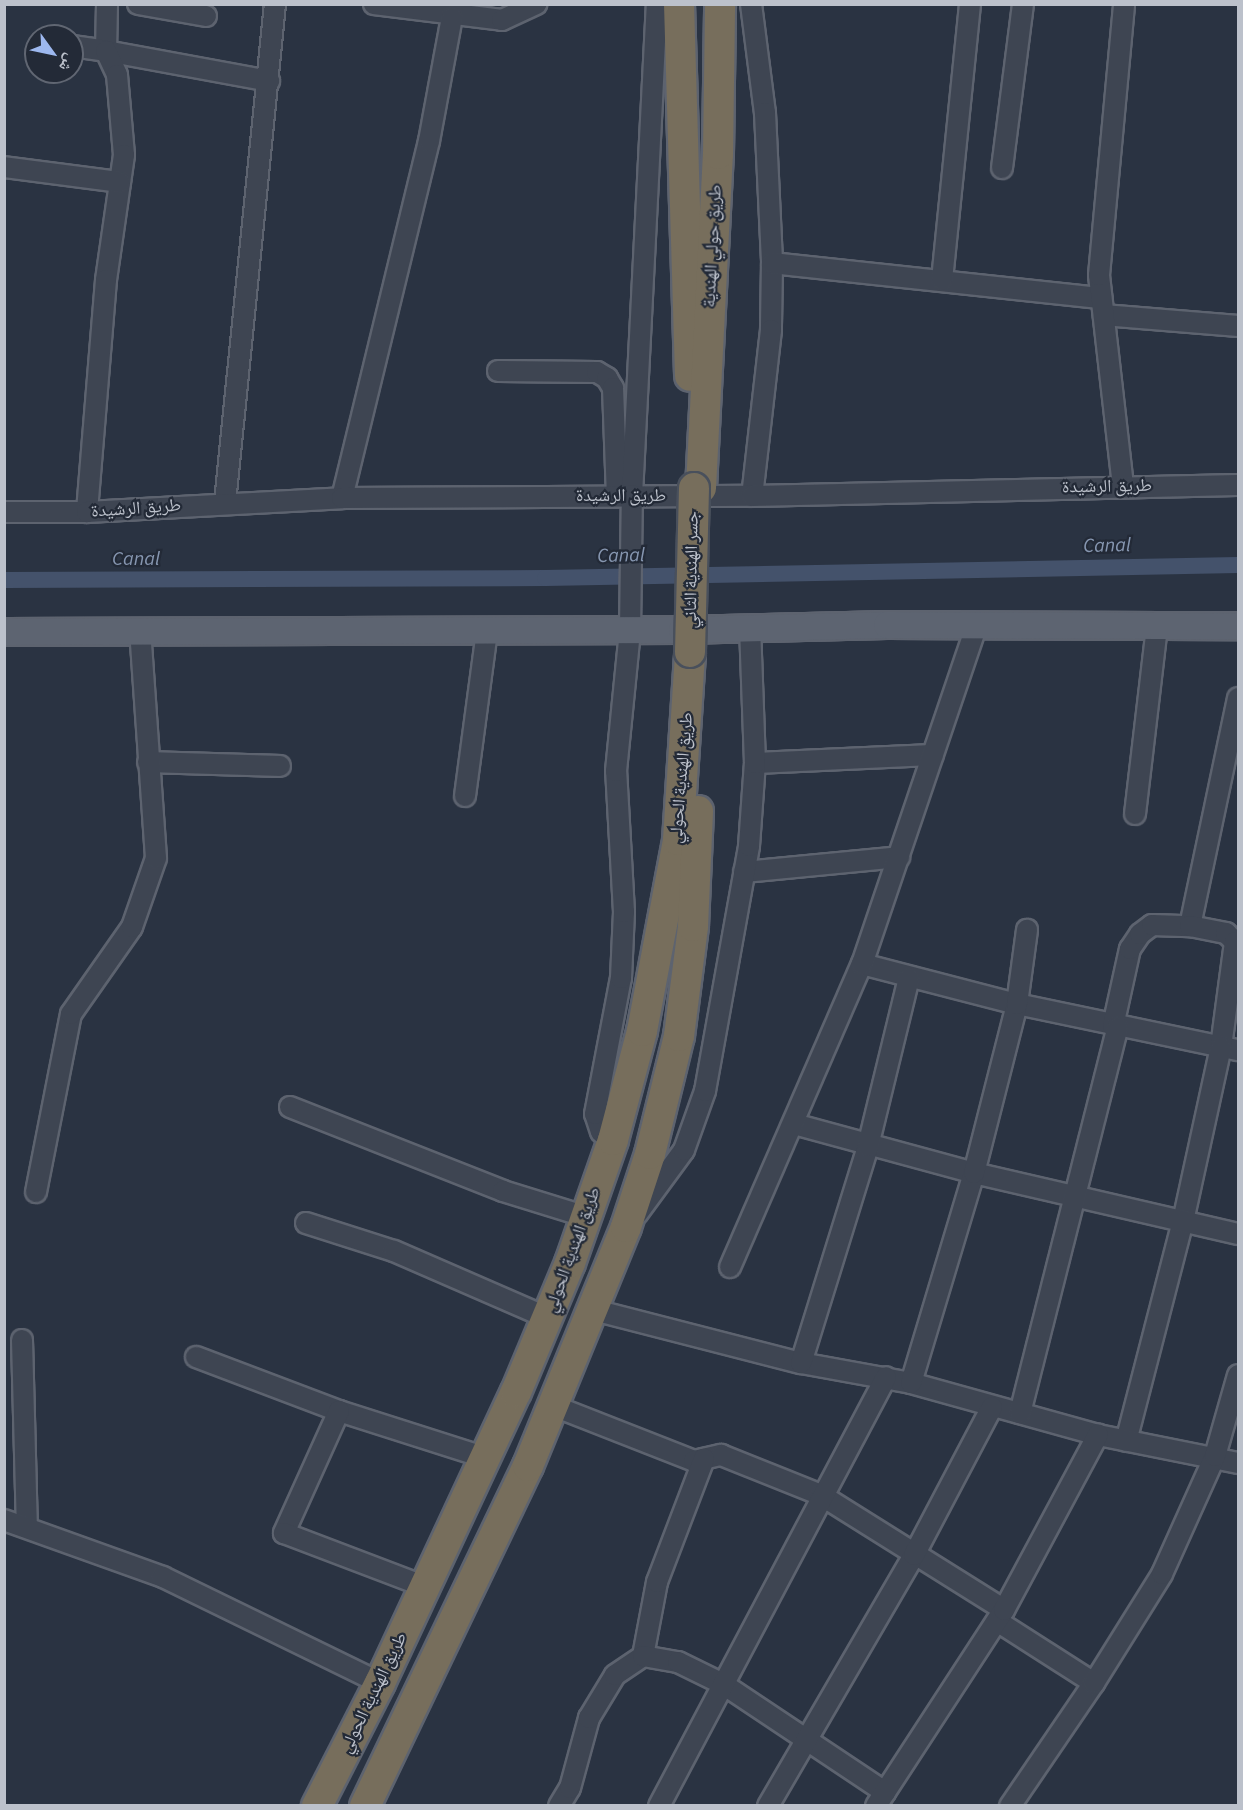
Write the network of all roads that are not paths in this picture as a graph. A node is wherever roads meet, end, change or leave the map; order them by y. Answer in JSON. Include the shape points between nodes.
{"nodes":[{"id":1,"x":107,"y":4,"type":"edge"},
{"id":2,"x":138,"y":4,"type":"edge"},
{"id":3,"x":275,"y":4,"type":"edge"},
{"id":4,"x":374,"y":4,"type":"edge"},
{"id":5,"x":537,"y":4,"type":"edge"},
{"id":6,"x":657,"y":4,"type":"edge"},
{"id":7,"x":679,"y":4,"type":"edge"},
{"id":8,"x":720,"y":4,"type":"edge"},
{"id":9,"x":751,"y":4,"type":"edge"},
{"id":10,"x":970,"y":4,"type":"edge"},
{"id":11,"x":1023,"y":4,"type":"edge"},
{"id":12,"x":1124,"y":4,"type":"edge"},
{"id":13,"x":206,"y":16,"type":"dead end"},
{"id":14,"x":452,"y":17,"type":"junction"},
{"id":15,"x":84,"y":48,"type":"edge"},
{"id":16,"x":106,"y":51,"type":"junction"},
{"id":17,"x":269,"y":81,"type":"junction"},
{"id":18,"x":4,"y":167,"type":"edge"},
{"id":19,"x":1002,"y":168,"type":"dead end"},
{"id":20,"x":120,"y":182,"type":"junction"},
{"id":21,"x":772,"y":263,"type":"junction"},
{"id":22,"x":942,"y":280,"type":"junction"},
{"id":23,"x":1102,"y":307,"type":"junction"},
{"id":24,"x":1239,"y":326,"type":"edge"},
{"id":25,"x":498,"y":371,"type":"dead end"},
{"id":26,"x":1239,"y":484,"type":"edge"},
{"id":27,"x":1123,"y":486,"type":"junction"},
{"id":28,"x":697,"y":488,"type":"junction"},
{"id":29,"x":627,"y":495,"type":"junction"},
{"id":30,"x":752,"y":496,"type":"junction"},
{"id":31,"x":342,"y":498,"type":"junction"},
{"id":32,"x":225,"y":502,"type":"junction"},
{"id":33,"x":4,"y":512,"type":"edge"},
{"id":34,"x":87,"y":512,"type":"junction"},
{"id":35,"x":977,"y":625,"type":"junction"},
{"id":36,"x":1157,"y":626,"type":"junction"},
{"id":37,"x":1239,"y":626,"type":"edge"},
{"id":38,"x":750,"y":628,"type":"junction"},
{"id":39,"x":487,"y":631,"type":"junction"},
{"id":40,"x":630,"y":631,"type":"junction"},
{"id":41,"x":4,"y":632,"type":"edge"},
{"id":42,"x":140,"y":632,"type":"junction"},
{"id":43,"x":694,"y":652,"type":"junction"},
{"id":44,"x":1239,"y":698,"type":"edge"},
{"id":45,"x":933,"y":755,"type":"junction"},
{"id":46,"x":148,"y":762,"type":"junction"},
{"id":47,"x":754,"y":764,"type":"junction"},
{"id":48,"x":280,"y":766,"type":"dead end"},
{"id":49,"x":465,"y":796,"type":"dead end"},
{"id":50,"x":1135,"y":814,"type":"dead end"},
{"id":51,"x":899,"y":857,"type":"junction"},
{"id":52,"x":744,"y":872,"type":"junction"},
{"id":53,"x":1190,"y":926,"type":"junction"},
{"id":54,"x":1027,"y":930,"type":"dead end"},
{"id":55,"x":862,"y":964,"type":"junction"},
{"id":56,"x":909,"y":978,"type":"junction"},
{"id":57,"x":1017,"y":1004,"type":"junction"},
{"id":58,"x":1115,"y":1027,"type":"junction"},
{"id":59,"x":1230,"y":1049,"type":"edge"},
{"id":60,"x":290,"y":1107,"type":"dead end"},
{"id":61,"x":794,"y":1124,"type":"junction"},
{"id":62,"x":613,"y":1140,"type":"junction"},
{"id":63,"x":868,"y":1146,"type":"junction"},
{"id":64,"x":974,"y":1173,"type":"junction"},
{"id":65,"x":36,"y":1192,"type":"dead end"},
{"id":66,"x":1077,"y":1195,"type":"junction"},
{"id":67,"x":587,"y":1217,"type":"junction"},
{"id":68,"x":1183,"y":1221,"type":"junction"},
{"id":69,"x":306,"y":1222,"type":"dead end"},
{"id":70,"x":626,"y":1227,"type":"junction"},
{"id":71,"x":1239,"y":1234,"type":"edge"},
{"id":72,"x":730,"y":1267,"type":"dead end"},
{"id":73,"x":594,"y":1310,"type":"junction"},
{"id":74,"x":548,"y":1318,"type":"junction"},
{"id":75,"x":22,"y":1340,"type":"dead end"},
{"id":76,"x":196,"y":1357,"type":"dead end"},
{"id":77,"x":801,"y":1363,"type":"junction"},
{"id":78,"x":1239,"y":1375,"type":"edge"},
{"id":79,"x":886,"y":1377,"type":"junction"},
{"id":80,"x":910,"y":1383,"type":"junction"},
{"id":81,"x":554,"y":1406,"type":"junction"},
{"id":82,"x":992,"y":1407,"type":"junction"},
{"id":83,"x":339,"y":1411,"type":"junction"},
{"id":84,"x":1020,"y":1413,"type":"junction"},
{"id":85,"x":1098,"y":1435,"type":"junction"},
{"id":86,"x":1126,"y":1441,"type":"junction"},
{"id":87,"x":1215,"y":1456,"type":"junction"},
{"id":88,"x":486,"y":1458,"type":"junction"},
{"id":89,"x":704,"y":1459,"type":"junction"},
{"id":90,"x":1239,"y":1463,"type":"edge"},
{"id":91,"x":821,"y":1495,"type":"junction"},
{"id":92,"x":4,"y":1520,"type":"edge"},
{"id":93,"x":27,"y":1527,"type":"junction"},
{"id":94,"x":914,"y":1555,"type":"junction"},
{"id":95,"x":426,"y":1587,"type":"junction"},
{"id":96,"x":1001,"y":1616,"type":"junction"},
{"id":97,"x":643,"y":1656,"type":"junction"},
{"id":98,"x":1094,"y":1683,"type":"junction"},
{"id":99,"x":723,"y":1684,"type":"junction"},
{"id":100,"x":374,"y":1696,"type":"junction"},
{"id":101,"x":404,"y":1727,"type":"junction"},
{"id":102,"x":806,"y":1740,"type":"junction"},
{"id":103,"x":337,"y":1767,"type":"junction"},
{"id":104,"x":375,"y":1798,"type":"edge"},
{"id":105,"x":881,"y":1799,"type":"edge"},
{"id":106,"x":317,"y":1806,"type":"edge"},
{"id":107,"x":559,"y":1806,"type":"edge"},
{"id":108,"x":659,"y":1806,"type":"edge"},
{"id":109,"x":768,"y":1806,"type":"edge"},
{"id":110,"x":1010,"y":1806,"type":"edge"}],
"edges":[{"from":1,"to":16,"type":"street"},
{"from":2,"to":13,"type":"street"},
{"from":3,"to":17,"type":"street"},
{"from":4,"to":14,"type":"street"},
{"from":5,"to":14,"type":"street","via":[[502,20]]},
{"from":6,"to":29,"type":"street"},
{"from":7,"to":28,"type":"highway","name":"طريق حولي الهندية","via":[[683,226]]},
{"from":8,"to":28,"type":"highway","name":"طريق حولي الهندية","via":[[718,154]]},
{"from":9,"to":21,"type":"street","via":[[765,113]]},
{"from":10,"to":22,"type":"street"},
{"from":11,"to":19,"type":"street"},
{"from":12,"to":23,"type":"street","via":[[1099,275]]},
{"from":14,"to":31,"type":"street","via":[[429,141]]},
{"from":15,"to":16,"type":"street"},
{"from":16,"to":17,"type":"street"},
{"from":16,"to":20,"type":"street","via":[[117,75],[124,155]]},
{"from":17,"to":32,"type":"street"},
{"from":18,"to":20,"type":"street"},
{"from":20,"to":34,"type":"street","via":[[106,280]]},
{"from":21,"to":22,"type":"street"},
{"from":21,"to":30,"type":"street","via":[[771,330]]},
{"from":22,"to":23,"type":"street"},
{"from":23,"to":24,"type":"street"},
{"from":23,"to":27,"type":"street"},
{"from":25,"to":29,"type":"street","via":[[597,372],[607,378],[612,388]]},
{"from":26,"to":27,"type":"street","name":"طريق الرشيدة"},
{"from":27,"to":30,"type":"street","name":"طريق الرشيدة"},
{"from":28,"to":43,"type":"highway","name":"جسر الهندية الثاني"},
{"from":29,"to":30,"type":"street","name":"طريق الرشيدة"},
{"from":29,"to":31,"type":"street","name":"طريق الرشيدة"},
{"from":29,"to":40,"type":"street"},
{"from":31,"to":32,"type":"street","name":"طريق الرشيدة"},
{"from":32,"to":34,"type":"street","name":"طريق الرشيدة"},
{"from":33,"to":34,"type":"street","name":"طريق الرشيدة"},
{"from":35,"to":36,"type":"main road"},
{"from":35,"to":38,"type":"main road"},
{"from":35,"to":45,"type":"street"},
{"from":36,"to":37,"type":"main road"},
{"from":36,"to":50,"type":"street"},
{"from":38,"to":40,"type":"main road"},
{"from":38,"to":47,"type":"street"},
{"from":39,"to":40,"type":"main road"},
{"from":39,"to":42,"type":"main road"},
{"from":39,"to":49,"type":"street"},
{"from":40,"to":62,"type":"street","via":[[616,771],[624,912],[621,978],[596,1114],[601,1132]]},
{"from":41,"to":42,"type":"main road"},
{"from":42,"to":46,"type":"street"},
{"from":43,"to":62,"type":"highway","name":"طريق الهندية الحولي","via":[[678,840],[642,1031]]},
{"from":43,"to":70,"type":"highway","name":"طريق الهندية الحولي","via":[[697,865],[688,980],[665,1094]]},
{"from":44,"to":53,"type":"street"},
{"from":45,"to":47,"type":"street"},
{"from":45,"to":51,"type":"street"},
{"from":46,"to":48,"type":"street"},
{"from":46,"to":65,"type":"street","via":[[156,858],[132,927],[72,1014]]},
{"from":47,"to":52,"type":"street"},
{"from":51,"to":52,"type":"street"},
{"from":51,"to":55,"type":"street"},
{"from":52,"to":70,"type":"street","via":[[700,1111],[673,1168]]},
{"from":53,"to":58,"type":"street","via":[[1152,925],[1140,934],[1130,949]]},
{"from":53,"to":59,"type":"street","via":[[1226,933],[1237,948]]},
{"from":54,"to":57,"type":"street"},
{"from":55,"to":56,"type":"street"},
{"from":55,"to":61,"type":"street"},
{"from":56,"to":57,"type":"street"},
{"from":56,"to":63,"type":"street"},
{"from":57,"to":58,"type":"street"},
{"from":57,"to":64,"type":"street"},
{"from":58,"to":59,"type":"street"},
{"from":58,"to":66,"type":"street"},
{"from":59,"to":68,"type":"street"},
{"from":60,"to":67,"type":"street","via":[[503,1191]]},
{"from":61,"to":63,"type":"street"},
{"from":61,"to":72,"type":"street"},
{"from":62,"to":67,"type":"highway","name":"طريق الهندية الحولي"},
{"from":63,"to":64,"type":"street"},
{"from":63,"to":77,"type":"street"},
{"from":64,"to":66,"type":"street"},
{"from":64,"to":80,"type":"street"},
{"from":66,"to":68,"type":"street"},
{"from":66,"to":84,"type":"street"},
{"from":67,"to":74,"type":"highway","name":"طريق الهندية الحولي"},
{"from":68,"to":71,"type":"street"},
{"from":68,"to":86,"type":"street"},
{"from":69,"to":74,"type":"street","via":[[394,1251]]},
{"from":70,"to":73,"type":"highway","name":"طريق الهندية الحولي"},
{"from":73,"to":77,"type":"street"},
{"from":73,"to":81,"type":"highway","name":"طريق الهندية الحولي"},
{"from":74,"to":88,"type":"highway","name":"طريق الهندية الحولي"},
{"from":75,"to":93,"type":"street"},
{"from":76,"to":83,"type":"street"},
{"from":77,"to":79,"type":"street"},
{"from":78,"to":87,"type":"street"},
{"from":79,"to":80,"type":"street"},
{"from":79,"to":91,"type":"street"},
{"from":80,"to":82,"type":"street"},
{"from":81,"to":89,"type":"street","via":[[693,1461]]},
{"from":81,"to":101,"type":"highway","name":"طريق الهندية الحولي"},
{"from":82,"to":84,"type":"street"},
{"from":82,"to":94,"type":"street"},
{"from":83,"to":88,"type":"street"},
{"from":83,"to":95,"type":"street","via":[[284,1533]]},
{"from":84,"to":85,"type":"street"},
{"from":85,"to":86,"type":"street"},
{"from":85,"to":96,"type":"street"},
{"from":86,"to":87,"type":"street"},
{"from":87,"to":90,"type":"street"},
{"from":87,"to":98,"type":"street","via":[[1162,1574]]},
{"from":88,"to":95,"type":"highway","name":"طريق الهندية الحولي"},
{"from":89,"to":91,"type":"street","via":[[721,1455]]},
{"from":89,"to":97,"type":"street","via":[[657,1582]]},
{"from":91,"to":94,"type":"street"},
{"from":91,"to":99,"type":"street"},
{"from":92,"to":93,"type":"street"},
{"from":93,"to":100,"type":"street","via":[[163,1577]]},
{"from":94,"to":96,"type":"street"},
{"from":94,"to":102,"type":"street"},
{"from":95,"to":100,"type":"highway","name":"طريق الهندية الحولي"},
{"from":96,"to":98,"type":"street"},
{"from":96,"to":105,"type":"street"},
{"from":97,"to":99,"type":"street","via":[[678,1662]]},
{"from":97,"to":107,"type":"street","via":[[615,1675],[588,1718],[570,1788]]},
{"from":98,"to":110,"type":"street"},
{"from":99,"to":102,"type":"street"},
{"from":99,"to":108,"type":"street"},
{"from":100,"to":101,"type":"highway","via":[[370,1718],[385,1730]]},
{"from":100,"to":103,"type":"highway","name":"طريق الهندية الحولي"},
{"from":101,"to":104,"type":"highway","name":"طريق الهندية الحولي"},
{"from":102,"to":105,"type":"street"},
{"from":102,"to":109,"type":"street"},
{"from":103,"to":104,"type":"highway","via":[[357,1762],[374,1773]]},
{"from":103,"to":106,"type":"highway","name":"طريق الهندية الحولي"}]}
